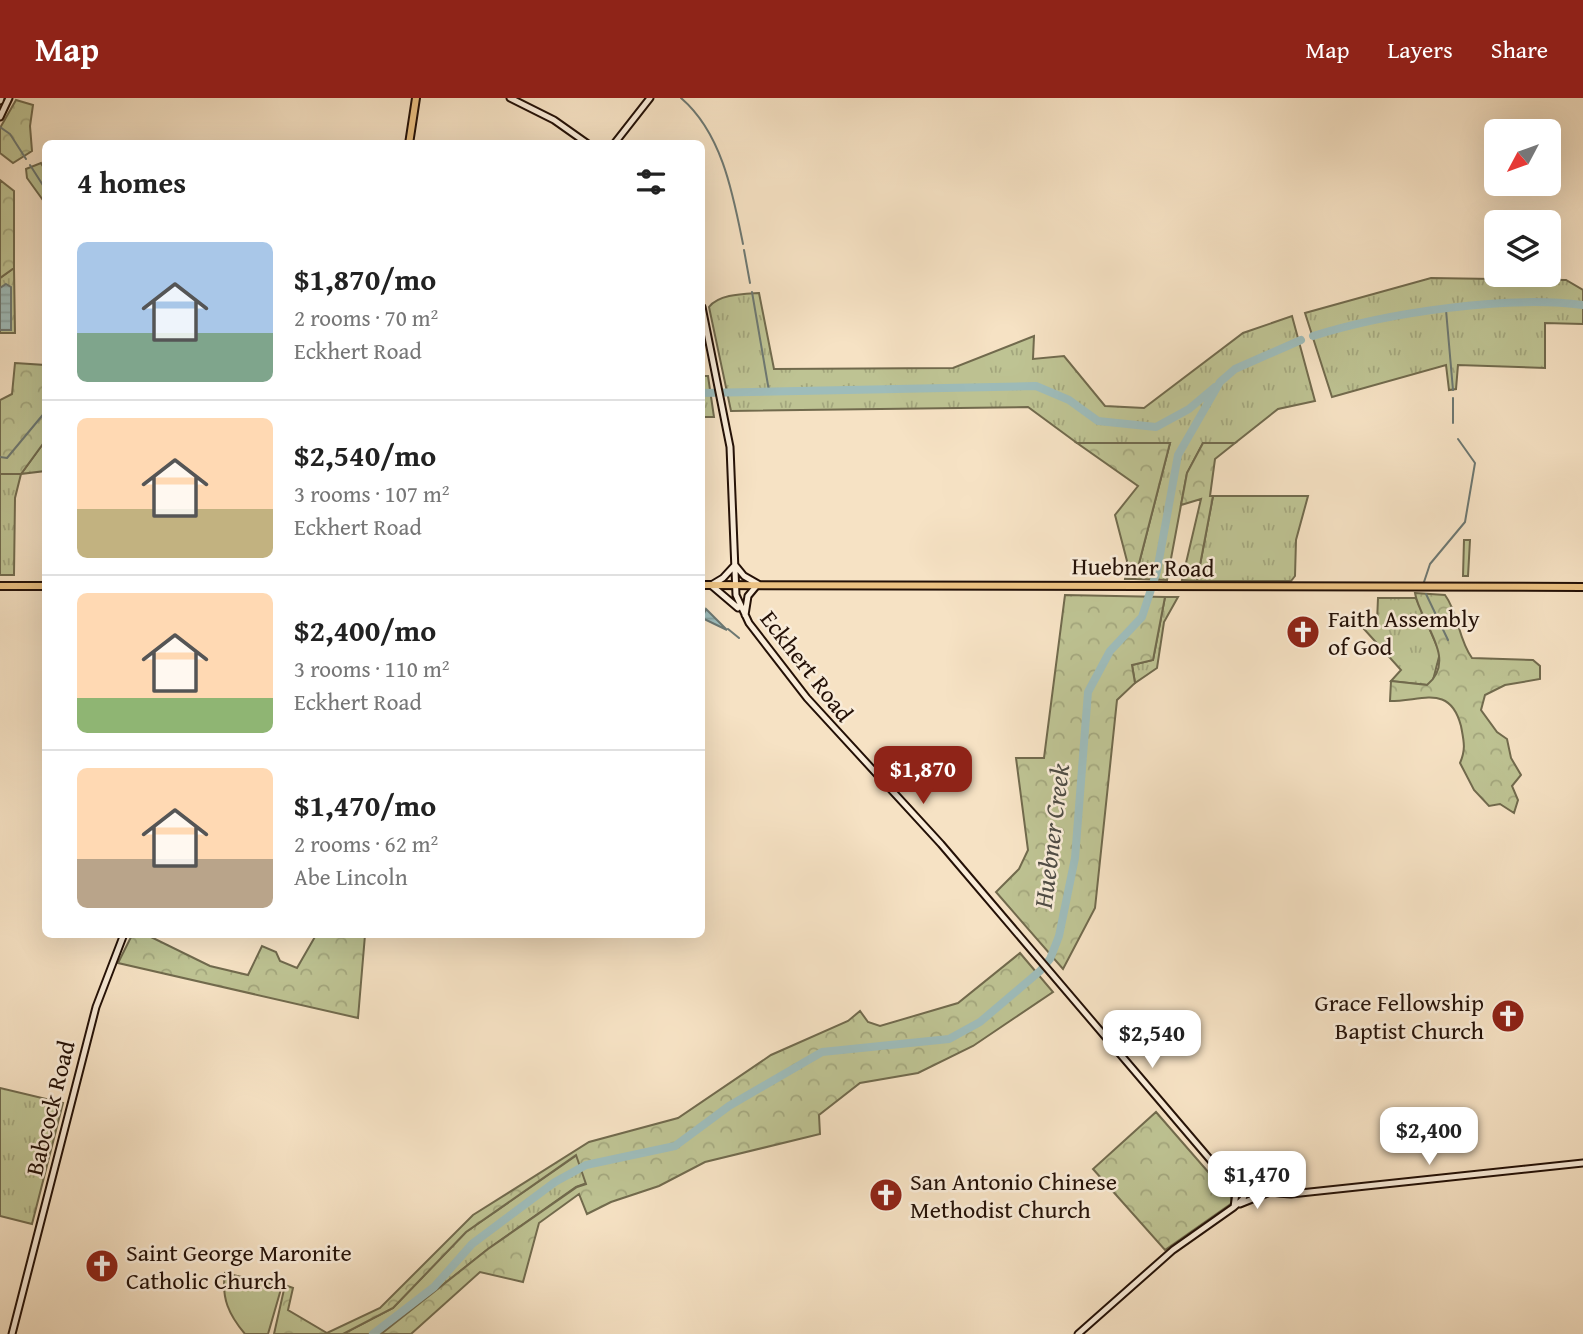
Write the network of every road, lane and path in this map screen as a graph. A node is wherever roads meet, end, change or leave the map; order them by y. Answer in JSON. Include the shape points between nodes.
{"nodes":[{"id":1,"x":9,"y":98,"type":"edge"},
{"id":2,"x":416,"y":98,"type":"edge"},
{"id":3,"x":510,"y":98,"type":"edge"},
{"id":4,"x":650,"y":98,"type":"edge"},
{"id":5,"x":0,"y":117,"type":"edge"},
{"id":6,"x":410,"y":140,"type":"edge"},
{"id":7,"x":582,"y":140,"type":"edge"},
{"id":8,"x":617,"y":140,"type":"edge"},
{"id":9,"x":705,"y":321,"type":"edge"},
{"id":10,"x":735,"y":565,"type":"junction"},
{"id":11,"x":735,"y":584,"type":"junction"},
{"id":12,"x":758,"y":584,"type":"junction"},
{"id":13,"x":705,"y":585,"type":"edge"},
{"id":14,"x":710,"y":585,"type":"junction"},
{"id":15,"x":0,"y":586,"type":"edge"},
{"id":16,"x":42,"y":586,"type":"edge"},
{"id":17,"x":1583,"y":587,"type":"edge"},
{"id":18,"x":745,"y":615,"type":"junction"},
{"id":19,"x":122,"y":938,"type":"edge"},
{"id":20,"x":1583,"y":1163,"type":"edge"},
{"id":21,"x":1229,"y":1175,"type":"junction"},
{"id":22,"x":1248,"y":1185,"type":"junction"},
{"id":23,"x":1270,"y":1192,"type":"junction"},
{"id":24,"x":1234,"y":1207,"type":"junction"},
{"id":25,"x":12,"y":1334,"type":"edge"},
{"id":26,"x":1078,"y":1334,"type":"edge"}],
"edges":[{"from":1,"to":5,"type":"main road"},
{"from":2,"to":6,"type":"main road"},
{"from":3,"to":7,"type":"main road"},
{"from":4,"to":8,"type":"main road"},
{"from":9,"to":10,"type":"main road","name":"Eckhert Road","via":[[733,473]]},
{"from":10,"to":11,"type":"main road","name":"Eckhert Road"},
{"from":10,"to":12,"type":"main road"},
{"from":10,"to":14,"type":"main road"},
{"from":11,"to":12,"type":"main road","name":"Huebner Road"},
{"from":11,"to":14,"type":"main road","name":"Huebner Road"},
{"from":11,"to":18,"type":"main road","name":"Eckhert Road"},
{"from":12,"to":17,"type":"main road","name":"Huebner Road"},
{"from":12,"to":18,"type":"main road","via":[[748,596]]},
{"from":13,"to":14,"type":"main road","name":"Huebner Road"},
{"from":14,"to":18,"type":"main road"},
{"from":15,"to":16,"type":"main road"},
{"from":18,"to":21,"type":"main road","name":"Eckhert Road","via":[[800,690],[1060,982],[1208,1157]]},
{"from":19,"to":25,"type":"main road","name":"Babcock Road","via":[[96,1007]]},
{"from":20,"to":23,"type":"main road","name":"Eckhert Road","via":[[1317,1192]]},
{"from":21,"to":22,"type":"main road","name":"Eckhert Road"},
{"from":21,"to":24,"type":"main road","via":[[1235,1188]]},
{"from":22,"to":23,"type":"main road","name":"Eckhert Road"},
{"from":22,"to":24,"type":"main road"},
{"from":23,"to":24,"type":"main road"},
{"from":24,"to":26,"type":"main road","via":[[1173,1250]]}]}
